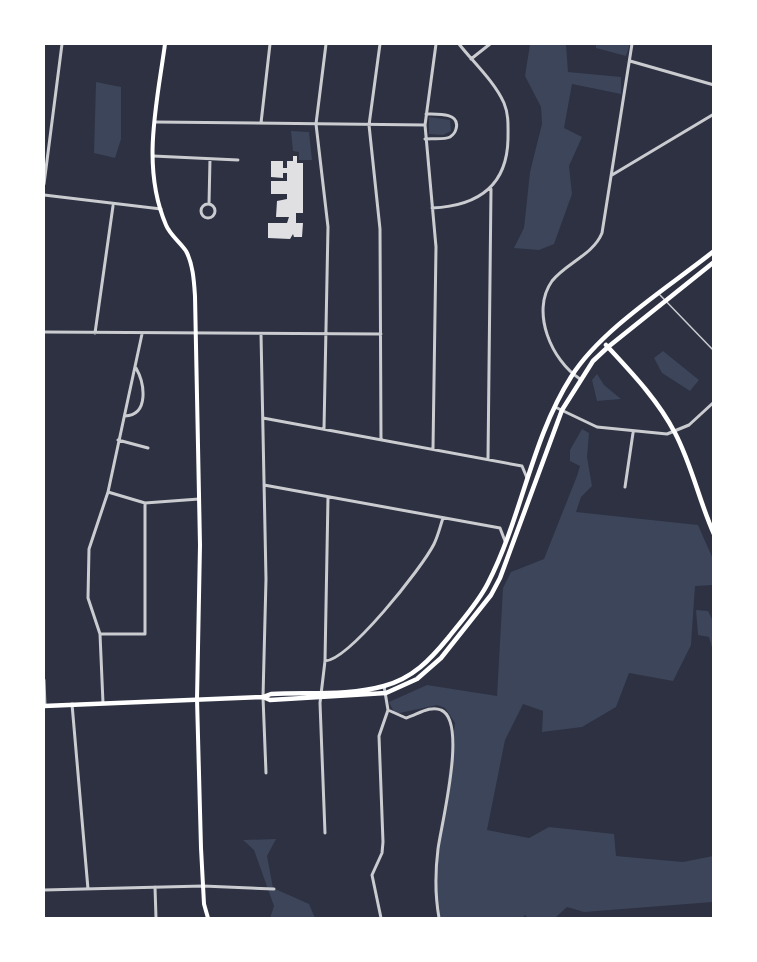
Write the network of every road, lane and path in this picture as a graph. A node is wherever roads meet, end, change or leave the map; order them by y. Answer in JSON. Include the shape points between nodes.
{"nodes":[{"id":1,"x":62,"y":44,"type":"edge"},
{"id":2,"x":165,"y":44,"type":"edge"},
{"id":3,"x":270,"y":44,"type":"edge"},
{"id":4,"x":326,"y":44,"type":"edge"},
{"id":5,"x":380,"y":44,"type":"edge"},
{"id":6,"x":436,"y":44,"type":"edge"},
{"id":7,"x":459,"y":44,"type":"edge"},
{"id":8,"x":490,"y":44,"type":"edge"},
{"id":9,"x":632,"y":44,"type":"edge"},
{"id":10,"x":471,"y":59,"type":"junction"},
{"id":11,"x":630,"y":61,"type":"junction"},
{"id":12,"x":714,"y":85,"type":"edge"},
{"id":13,"x":425,"y":114,"type":"junction"},
{"id":14,"x":714,"y":114,"type":"edge"},
{"id":15,"x":154,"y":122,"type":"junction"},
{"id":16,"x":261,"y":123,"type":"junction"},
{"id":17,"x":316,"y":124,"type":"junction"},
{"id":18,"x":369,"y":125,"type":"junction"},
{"id":19,"x":425,"y":125,"type":"junction"},
{"id":20,"x":425,"y":138,"type":"junction"},
{"id":21,"x":151,"y":156,"type":"junction"},
{"id":22,"x":210,"y":159,"type":"junction"},
{"id":23,"x":238,"y":159,"type":"dead end"},
{"id":24,"x":612,"y":175,"type":"junction"},
{"id":25,"x":44,"y":184,"type":"edge"},
{"id":26,"x":491,"y":189,"type":"junction"},
{"id":27,"x":44,"y":195,"type":"edge"},
{"id":28,"x":209,"y":204,"type":"junction"},
{"id":29,"x":113,"y":206,"type":"junction"},
{"id":30,"x":432,"y":208,"type":"junction"},
{"id":31,"x":162,"y":209,"type":"junction"},
{"id":32,"x":714,"y":251,"type":"edge"},
{"id":33,"x":714,"y":262,"type":"edge"},
{"id":34,"x":659,"y":294,"type":"junction"},
{"id":35,"x":664,"y":301,"type":"junction"},
{"id":36,"x":44,"y":332,"type":"edge"},
{"id":37,"x":95,"y":333,"type":"junction"},
{"id":38,"x":142,"y":334,"type":"junction"},
{"id":39,"x":196,"y":334,"type":"junction"},
{"id":40,"x":261,"y":334,"type":"junction"},
{"id":41,"x":327,"y":334,"type":"junction"},
{"id":42,"x":381,"y":334,"type":"junction"},
{"id":43,"x":602,"y":341,"type":"junction"},
{"id":44,"x":608,"y":347,"type":"junction"},
{"id":45,"x":714,"y":351,"type":"edge"},
{"id":46,"x":135,"y":367,"type":"junction"},
{"id":47,"x":573,"y":374,"type":"junction"},
{"id":48,"x":580,"y":379,"type":"junction"},
{"id":49,"x":714,"y":402,"type":"edge"},
{"id":50,"x":555,"y":406,"type":"junction"},
{"id":51,"x":562,"y":410,"type":"junction"},
{"id":52,"x":125,"y":416,"type":"junction"},
{"id":53,"x":263,"y":418,"type":"junction"},
{"id":54,"x":324,"y":429,"type":"junction"},
{"id":55,"x":675,"y":432,"type":"junction"},
{"id":56,"x":633,"y":433,"type":"junction"},
{"id":57,"x":118,"y":440,"type":"junction"},
{"id":58,"x":381,"y":440,"type":"junction"},
{"id":59,"x":148,"y":448,"type":"dead end"},
{"id":60,"x":434,"y":449,"type":"junction"},
{"id":61,"x":488,"y":459,"type":"junction"},
{"id":62,"x":531,"y":467,"type":"junction"},
{"id":63,"x":538,"y":469,"type":"junction"},
{"id":64,"x":527,"y":479,"type":"junction"},
{"id":65,"x":264,"y":485,"type":"junction"},
{"id":66,"x":625,"y":487,"type":"dead end"},
{"id":67,"x":108,"y":492,"type":"junction"},
{"id":68,"x":328,"y":497,"type":"junction"},
{"id":69,"x":199,"y":499,"type":"junction"},
{"id":70,"x":145,"y":502,"type":"junction"},
{"id":71,"x":443,"y":518,"type":"junction"},
{"id":72,"x":510,"y":529,"type":"junction"},
{"id":73,"x":516,"y":532,"type":"junction"},
{"id":74,"x":714,"y":534,"type":"edge"},
{"id":75,"x":505,"y":542,"type":"junction"},
{"id":76,"x":100,"y":634,"type":"junction"},
{"id":77,"x":324,"y":661,"type":"junction"},
{"id":78,"x":44,"y":681,"type":"edge"},
{"id":79,"x":384,"y":686,"type":"junction"},
{"id":80,"x":323,"y":691,"type":"junction"},
{"id":81,"x":386,"y":693,"type":"junction"},
{"id":82,"x":263,"y":697,"type":"junction"},
{"id":83,"x":321,"y":698,"type":"junction"},
{"id":84,"x":197,"y":699,"type":"junction"},
{"id":85,"x":103,"y":703,"type":"junction"},
{"id":86,"x":72,"y":704,"type":"junction"},
{"id":87,"x":44,"y":706,"type":"edge"},
{"id":88,"x":388,"y":710,"type":"junction"},
{"id":89,"x":266,"y":773,"type":"dead end"},
{"id":90,"x":325,"y":833,"type":"dead end"},
{"id":91,"x":203,"y":886,"type":"junction"},
{"id":92,"x":155,"y":887,"type":"junction"},
{"id":93,"x":88,"y":889,"type":"junction"},
{"id":94,"x":274,"y":889,"type":"dead end"},
{"id":95,"x":44,"y":890,"type":"edge"},
{"id":96,"x":156,"y":918,"type":"edge"},
{"id":97,"x":208,"y":918,"type":"edge"},
{"id":98,"x":381,"y":918,"type":"edge"},
{"id":99,"x":440,"y":918,"type":"edge"}],
"edges":[{"from":1,"to":25,"type":"street"},
{"from":2,"to":15,"type":"main road"},
{"from":3,"to":16,"type":"street"},
{"from":4,"to":17,"type":"street"},
{"from":5,"to":18,"type":"street"},
{"from":6,"to":13,"type":"street"},
{"from":7,"to":10,"type":"street"},
{"from":8,"to":10,"type":"street"},
{"from":9,"to":11,"type":"street"},
{"from":10,"to":26,"type":"street","via":[[498,91],[507,111],[506,160]]},
{"from":11,"to":12,"type":"street"},
{"from":11,"to":24,"type":"street"},
{"from":13,"to":19,"type":"street"},
{"from":13,"to":20,"type":"street","via":[[450,116],[457,128],[447,138]]},
{"from":14,"to":24,"type":"street"},
{"from":15,"to":16,"type":"street"},
{"from":15,"to":21,"type":"main road"},
{"from":16,"to":17,"type":"street"},
{"from":17,"to":18,"type":"street"},
{"from":17,"to":41,"type":"street","via":[[328,227]]},
{"from":18,"to":19,"type":"street"},
{"from":18,"to":42,"type":"street","via":[[380,229]]},
{"from":19,"to":20,"type":"street"},
{"from":20,"to":30,"type":"street"},
{"from":21,"to":22,"type":"street"},
{"from":21,"to":31,"type":"main road"},
{"from":22,"to":23,"type":"street"},
{"from":22,"to":28,"type":"street"},
{"from":24,"to":47,"type":"street","via":[[599,240],[552,282],[544,307],[548,340]]},
{"from":26,"to":30,"type":"street","via":[[467,202]]},
{"from":26,"to":61,"type":"street"},
{"from":27,"to":29,"type":"street"},
{"from":28,"to":28,"type":"street","via":[[201,209],[205,218],[215,214],[215,208]]},
{"from":29,"to":31,"type":"street"},
{"from":29,"to":37,"type":"street"},
{"from":30,"to":60,"type":"street","via":[[436,247]]},
{"from":31,"to":39,"type":"main road","via":[[166,227],[187,253],[194,276]]},
{"from":32,"to":34,"type":"main road"},
{"from":33,"to":35,"type":"main road"},
{"from":34,"to":35,"type":"lane"},
{"from":34,"to":43,"type":"main road"},
{"from":35,"to":44,"type":"main road"},
{"from":35,"to":45,"type":"lane"},
{"from":36,"to":37,"type":"street"},
{"from":37,"to":38,"type":"street"},
{"from":38,"to":39,"type":"street"},
{"from":38,"to":46,"type":"street"},
{"from":39,"to":40,"type":"street"},
{"from":39,"to":69,"type":"main road"},
{"from":40,"to":41,"type":"street"},
{"from":40,"to":53,"type":"street"},
{"from":41,"to":42,"type":"street"},
{"from":41,"to":54,"type":"street"},
{"from":42,"to":58,"type":"street"},
{"from":43,"to":44,"type":"main road"},
{"from":43,"to":47,"type":"main road"},
{"from":44,"to":48,"type":"main road"},
{"from":44,"to":55,"type":"main road"},
{"from":46,"to":52,"type":"street"},
{"from":46,"to":52,"type":"street","via":[[140,375],[142,403],[133,416]]},
{"from":47,"to":48,"type":"street"},
{"from":47,"to":50,"type":"main road"},
{"from":48,"to":51,"type":"main road"},
{"from":49,"to":55,"type":"street","via":[[695,421]]},
{"from":50,"to":51,"type":"street"},
{"from":50,"to":62,"type":"main road"},
{"from":51,"to":56,"type":"street","via":[[593,426]]},
{"from":51,"to":63,"type":"main road"},
{"from":52,"to":57,"type":"street"},
{"from":53,"to":54,"type":"street"},
{"from":53,"to":65,"type":"street"},
{"from":54,"to":58,"type":"street"},
{"from":55,"to":56,"type":"street"},
{"from":55,"to":74,"type":"main road"},
{"from":56,"to":66,"type":"street"},
{"from":57,"to":59,"type":"street"},
{"from":57,"to":67,"type":"street"},
{"from":58,"to":60,"type":"street"},
{"from":60,"to":61,"type":"street"},
{"from":61,"to":64,"type":"street","via":[[522,466]]},
{"from":62,"to":63,"type":"main road"},
{"from":62,"to":64,"type":"main road"},
{"from":63,"to":73,"type":"main road"},
{"from":64,"to":72,"type":"main road"},
{"from":65,"to":68,"type":"street"},
{"from":65,"to":82,"type":"street"},
{"from":67,"to":70,"type":"street"},
{"from":67,"to":76,"type":"street","via":[[89,549],[87,574],[88,598]]},
{"from":68,"to":71,"type":"street"},
{"from":68,"to":77,"type":"street"},
{"from":69,"to":70,"type":"street"},
{"from":69,"to":84,"type":"main road"},
{"from":70,"to":76,"type":"street","via":[[145,634]]},
{"from":71,"to":75,"type":"street","via":[[500,528]]},
{"from":71,"to":77,"type":"street","via":[[433,545],[375,621],[335,658]]},
{"from":72,"to":73,"type":"main road"},
{"from":72,"to":75,"type":"main road"},
{"from":73,"to":81,"type":"main road","via":[[500,578],[480,610],[427,672]]},
{"from":75,"to":79,"type":"main road","via":[[477,601],[432,657],[414,673]]},
{"from":76,"to":85,"type":"street"},
{"from":77,"to":80,"type":"street"},
{"from":78,"to":87,"type":"street"},
{"from":79,"to":80,"type":"main road"},
{"from":79,"to":81,"type":"street"},
{"from":80,"to":82,"type":"main road"},
{"from":80,"to":83,"type":"street"},
{"from":81,"to":83,"type":"main road"},
{"from":81,"to":88,"type":"street"},
{"from":82,"to":83,"type":"main road"},
{"from":82,"to":84,"type":"main road"},
{"from":82,"to":89,"type":"street"},
{"from":83,"to":90,"type":"street"},
{"from":84,"to":85,"type":"main road"},
{"from":84,"to":91,"type":"main road"},
{"from":85,"to":86,"type":"main road"},
{"from":86,"to":87,"type":"main road"},
{"from":86,"to":93,"type":"street"},
{"from":88,"to":98,"type":"street","via":[[379,736],[382,853],[372,875]]},
{"from":88,"to":99,"type":"street","via":[[406,718],[438,709],[446,713],[451,723],[448,796],[435,876]]},
{"from":91,"to":92,"type":"street"},
{"from":91,"to":94,"type":"street"},
{"from":91,"to":97,"type":"main road"},
{"from":92,"to":93,"type":"street"},
{"from":92,"to":96,"type":"street"},
{"from":93,"to":95,"type":"street"}]}
